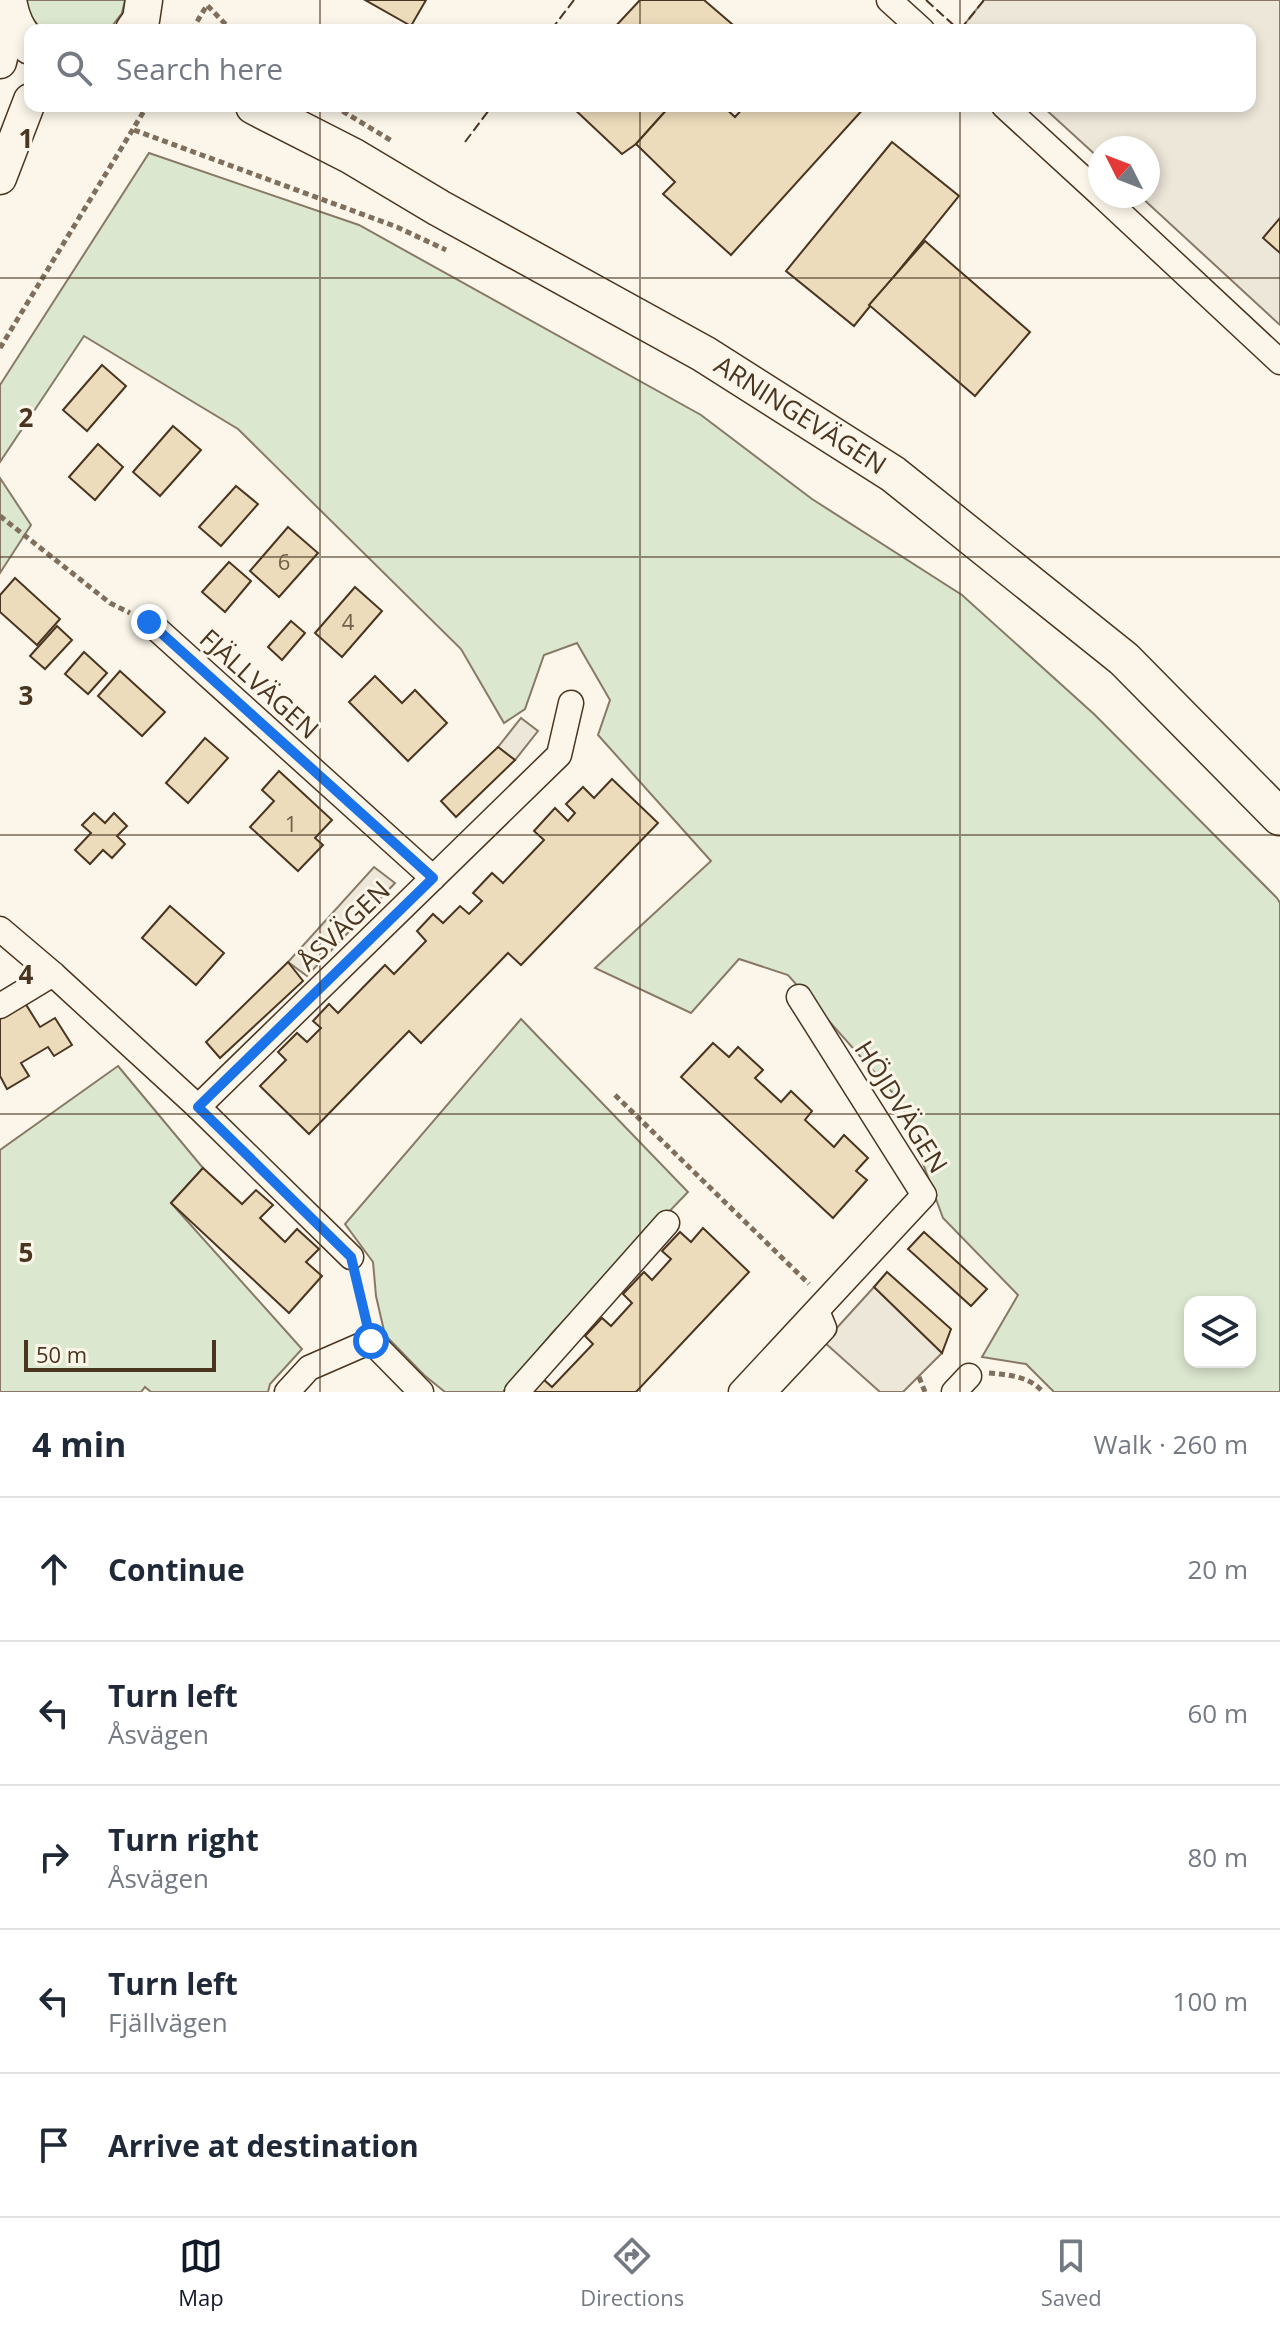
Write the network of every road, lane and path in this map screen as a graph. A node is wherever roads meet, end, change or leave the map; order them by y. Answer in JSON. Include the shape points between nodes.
{"nodes":[{"id":1,"x":889,"y":0,"type":"edge"},
{"id":2,"x":208,"y":2,"type":"edge"},
{"id":3,"x":16,"y":21,"type":"edge"},
{"id":4,"x":195,"y":24,"type":"edge"},
{"id":5,"x":226,"y":24,"type":"edge"},
{"id":6,"x":915,"y":24,"type":"edge"},
{"id":7,"x":0,"y":62,"type":"edge"},
{"id":8,"x":25,"y":112,"type":"edge"},
{"id":9,"x":144,"y":112,"type":"edge"},
{"id":10,"x":266,"y":112,"type":"edge"},
{"id":11,"x":1011,"y":112,"type":"edge"},
{"id":12,"x":134,"y":130,"type":"junction"},
{"id":13,"x":0,"y":178,"type":"edge"},
{"id":14,"x":1088,"y":183,"type":"edge"},
{"id":15,"x":1115,"y":208,"type":"edge"},
{"id":16,"x":448,"y":251,"type":"dead end"},
{"id":17,"x":0,"y":348,"type":"edge"},
{"id":18,"x":1280,"y":362,"type":"edge"},
{"id":19,"x":0,"y":516,"type":"edge"},
{"id":20,"x":149,"y":622,"type":"joint"},
{"id":21,"x":571,"y":703,"type":"dead end"},
{"id":22,"x":1280,"y":817,"type":"edge"},
{"id":23,"x":433,"y":878,"type":"junction"},
{"id":24,"x":0,"y":929,"type":"edge"},
{"id":25,"x":53,"y":974,"type":"junction"},
{"id":26,"x":799,"y":997,"type":"dead end"},
{"id":27,"x":0,"y":1006,"type":"edge"},
{"id":28,"x":615,"y":1095,"type":"dead end"},
{"id":29,"x":198,"y":1107,"type":"junction"},
{"id":30,"x":667,"y":1223,"type":"dead end"},
{"id":31,"x":351,"y":1257,"type":"joint"},
{"id":32,"x":821,"y":1306,"type":"junction"},
{"id":33,"x":371,"y":1341,"type":"junction"},
{"id":34,"x":919,"y":1377,"type":"dead end"},
{"id":35,"x":961,"y":1384,"type":"edge"},
{"id":36,"x":287,"y":1392,"type":"edge"},
{"id":37,"x":421,"y":1392,"type":"edge"},
{"id":38,"x":517,"y":1392,"type":"edge"},
{"id":39,"x":741,"y":1392,"type":"edge"},
{"id":40,"x":764,"y":1392,"type":"edge"},
{"id":41,"x":925,"y":1392,"type":"edge"},
{"id":42,"x":1043,"y":1392,"type":"edge"}],
"edges":[{"from":1,"to":6,"type":"street"},
{"from":2,"to":4,"type":"path"},
{"from":2,"to":5,"type":"path"},
{"from":3,"to":7,"type":"main road"},
{"from":8,"to":13,"type":"main road"},
{"from":9,"to":12,"type":"path"},
{"from":10,"to":22,"type":"main road","name":"ARNINGEVÄGEN","via":[[704,354],[893,474],[1124,659]]},
{"from":11,"to":14,"type":"street"},
{"from":12,"to":16,"type":"path","via":[[397,227]]},
{"from":12,"to":17,"type":"path"},
{"from":15,"to":18,"type":"street"},
{"from":19,"to":20,"type":"path","via":[[110,603]]},
{"from":20,"to":23,"type":"street","name":"FJÄLLVÄGEN"},
{"from":21,"to":23,"type":"street","name":"ÅSVÄGEN","via":[[559,755]]},
{"from":23,"to":29,"type":"street","name":"ÅSVÄGEN"},
{"from":24,"to":25,"type":"street"},
{"from":25,"to":27,"type":"street"},
{"from":25,"to":29,"type":"street"},
{"from":26,"to":32,"type":"street","name":"HÖJDVÄGEN","via":[[924,1195]]},
{"from":28,"to":32,"type":"path"},
{"from":29,"to":31,"type":"street"},
{"from":30,"to":38,"type":"street"},
{"from":31,"to":33,"type":"path"},
{"from":32,"to":39,"type":"street","name":"HÖJDVÄGEN"},
{"from":32,"to":40,"type":"street","name":"HÖJDVÄGEN","via":[[824,1328]]},
{"from":33,"to":36,"type":"street","via":[[309,1368]]},
{"from":33,"to":37,"type":"street"},
{"from":34,"to":41,"type":"path"},
{"from":35,"to":42,"type":"path","via":[[986,1372],[1018,1376]]}]}
